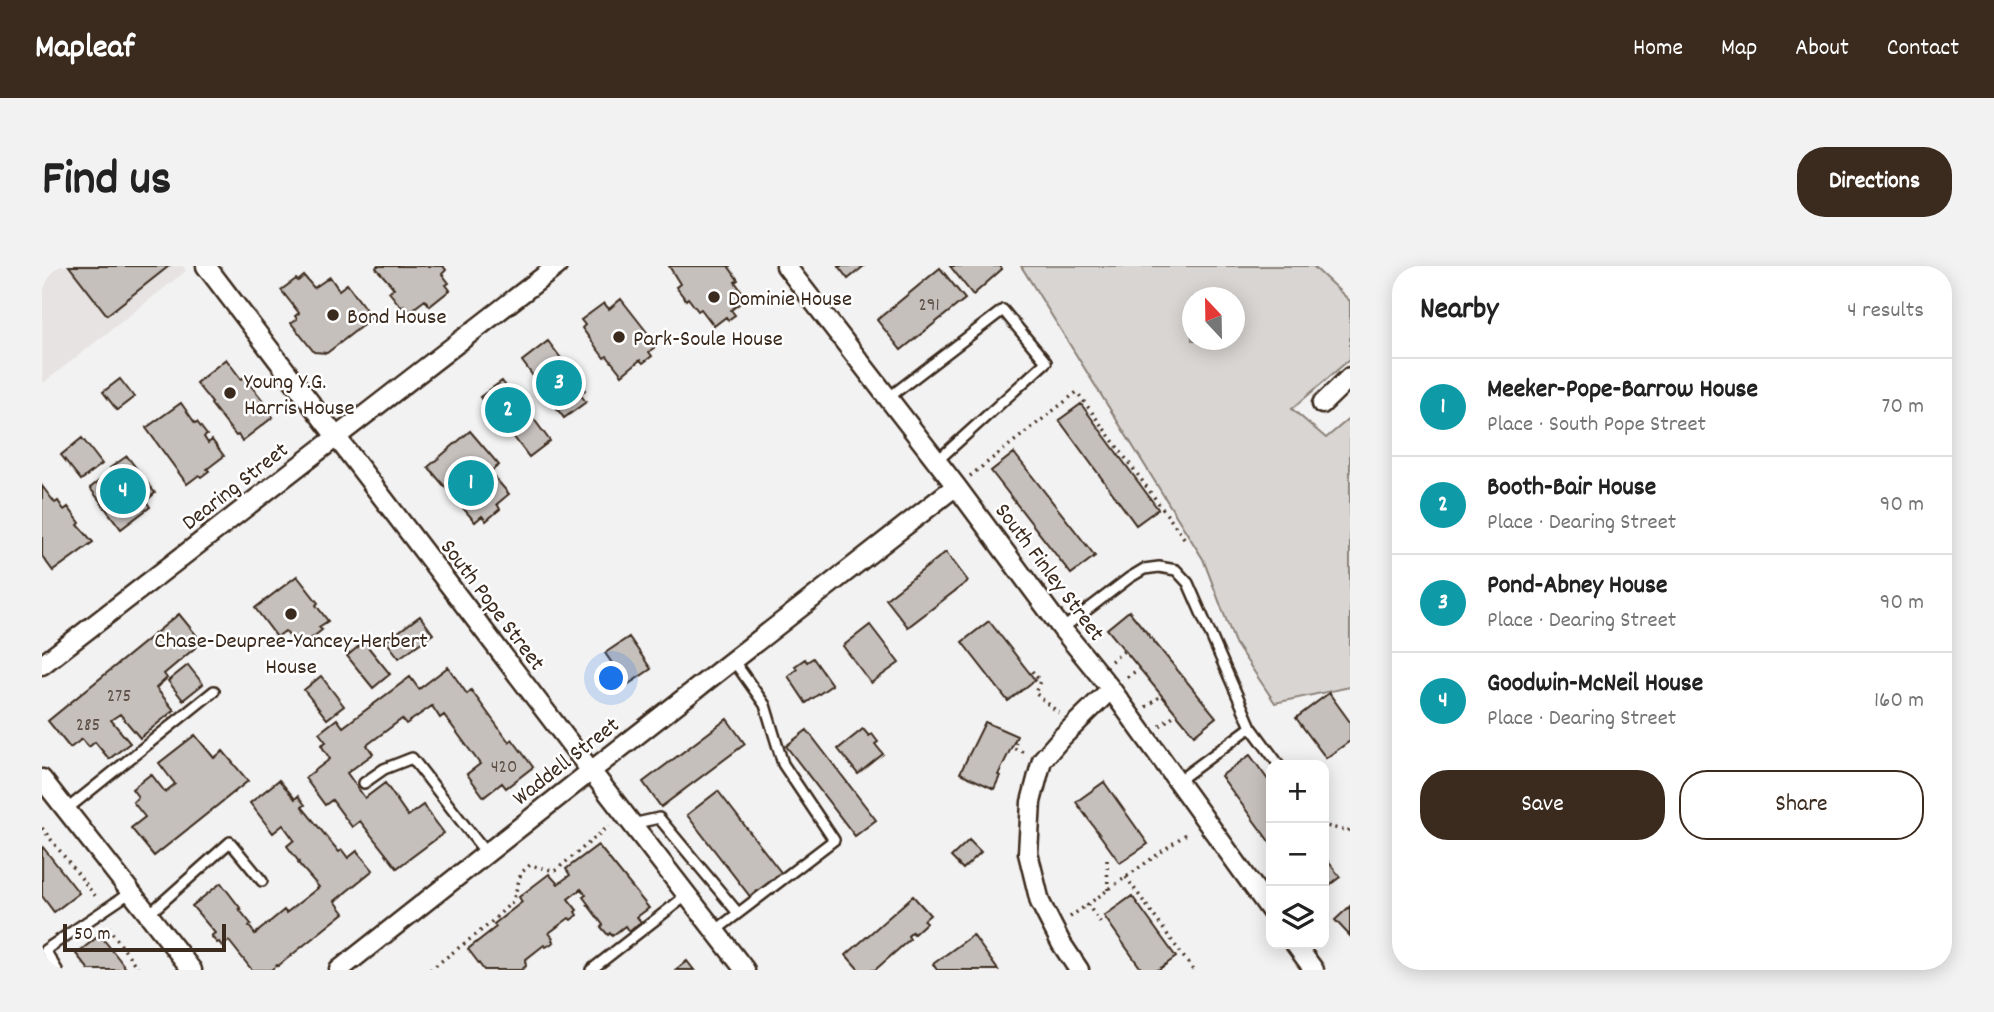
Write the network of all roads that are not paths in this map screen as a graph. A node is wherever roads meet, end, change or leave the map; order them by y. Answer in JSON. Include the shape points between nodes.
{"nodes":[{"id":1,"x":206,"y":266,"type":"edge"},
{"id":2,"x":557,"y":266,"type":"edge"},
{"id":3,"x":786,"y":266,"type":"edge"},
{"id":4,"x":1350,"y":377,"type":"edge"},
{"id":5,"x":888,"y":398,"type":"junction"},
{"id":6,"x":1322,"y":404,"type":"dead end"},
{"id":7,"x":336,"y":437,"type":"junction"},
{"id":8,"x":937,"y":461,"type":"junction"},
{"id":9,"x":962,"y":481,"type":"junction"},
{"id":10,"x":1062,"y":629,"type":"junction"},
{"id":11,"x":732,"y":660,"type":"junction"},
{"id":12,"x":42,"y":665,"type":"edge"},
{"id":13,"x":1117,"y":685,"type":"junction"},
{"id":14,"x":214,"y":691,"type":"dead end"},
{"id":15,"x":1251,"y":727,"type":"junction"},
{"id":16,"x":1275,"y":760,"type":"edge"},
{"id":17,"x":590,"y":771,"type":"junction"},
{"id":18,"x":42,"y":779,"type":"edge"},
{"id":19,"x":1178,"y":781,"type":"junction"},
{"id":20,"x":364,"y":783,"type":"dead end"},
{"id":21,"x":66,"y":810,"type":"junction"},
{"id":22,"x":628,"y":818,"type":"junction"},
{"id":23,"x":486,"y":853,"type":"junction"},
{"id":24,"x":262,"y":881,"type":"dead end"},
{"id":25,"x":131,"y":892,"type":"junction"},
{"id":26,"x":687,"y":895,"type":"junction"},
{"id":27,"x":1266,"y":904,"type":"edge"},
{"id":28,"x":738,"y":913,"type":"junction"},
{"id":29,"x":148,"y":915,"type":"junction"},
{"id":30,"x":715,"y":931,"type":"junction"},
{"id":31,"x":43,"y":948,"type":"edge"},
{"id":32,"x":1299,"y":949,"type":"edge"},
{"id":33,"x":57,"y":970,"type":"edge"},
{"id":34,"x":192,"y":970,"type":"edge"},
{"id":35,"x":339,"y":970,"type":"edge"},
{"id":36,"x":591,"y":970,"type":"edge"},
{"id":37,"x":746,"y":970,"type":"edge"},
{"id":38,"x":1079,"y":970,"type":"edge"},
{"id":39,"x":1314,"y":970,"type":"edge"}],
"edges":[{"from":1,"to":7,"type":"street","name":"South Pope Street"},
{"from":2,"to":7,"type":"street","name":"Dearing Street"},
{"from":3,"to":5,"type":"street","name":"South Finley Street"},
{"from":4,"to":6,"type":"street"},
{"from":5,"to":8,"type":"street","name":"South Finley Street"},
{"from":5,"to":8,"type":"lane","via":[[1003,310],[1046,362]]},
{"from":7,"to":12,"type":"street","name":"Dearing Street"},
{"from":7,"to":17,"type":"street","name":"South Pope Street"},
{"from":8,"to":9,"type":"street","name":"South Finley Street"},
{"from":9,"to":10,"type":"street","name":"South Finley Street"},
{"from":9,"to":11,"type":"street","name":"Waddell Street"},
{"from":10,"to":13,"type":"street","name":"South Finley Street"},
{"from":10,"to":15,"type":"lane","via":[[1144,569],[1176,570],[1188,583]]},
{"from":11,"to":17,"type":"street","name":"Waddell Street"},
{"from":11,"to":28,"type":"lane","via":[[765,705],[783,764],[834,840]]},
{"from":13,"to":19,"type":"street","name":"South Finley Street"},
{"from":13,"to":38,"type":"street","via":[[1042,760],[1031,802],[1028,853],[1040,902]]},
{"from":14,"to":21,"type":"lane"},
{"from":15,"to":16,"type":"lane"},
{"from":15,"to":19,"type":"lane"},
{"from":17,"to":22,"type":"street","name":"South Pope Street"},
{"from":17,"to":23,"type":"street","name":"Waddell Street"},
{"from":18,"to":21,"type":"street"},
{"from":19,"to":27,"type":"street","name":"South Finley Street"},
{"from":20,"to":23,"type":"lane","via":[[412,758]]},
{"from":21,"to":25,"type":"street"},
{"from":22,"to":26,"type":"street","name":"South Pope Street"},
{"from":22,"to":28,"type":"lane","via":[[659,818]]},
{"from":23,"to":35,"type":"street","name":"Waddell Street"},
{"from":24,"to":29,"type":"lane","via":[[230,842]]},
{"from":25,"to":29,"type":"street"},
{"from":25,"to":31,"type":"lane"},
{"from":26,"to":30,"type":"street","name":"South Pope Street"},
{"from":26,"to":36,"type":"lane"},
{"from":28,"to":30,"type":"lane"},
{"from":29,"to":34,"type":"street"},
{"from":30,"to":37,"type":"street","name":"South Pope Street"},
{"from":31,"to":33,"type":"lane"},
{"from":32,"to":39,"type":"street"}]}
